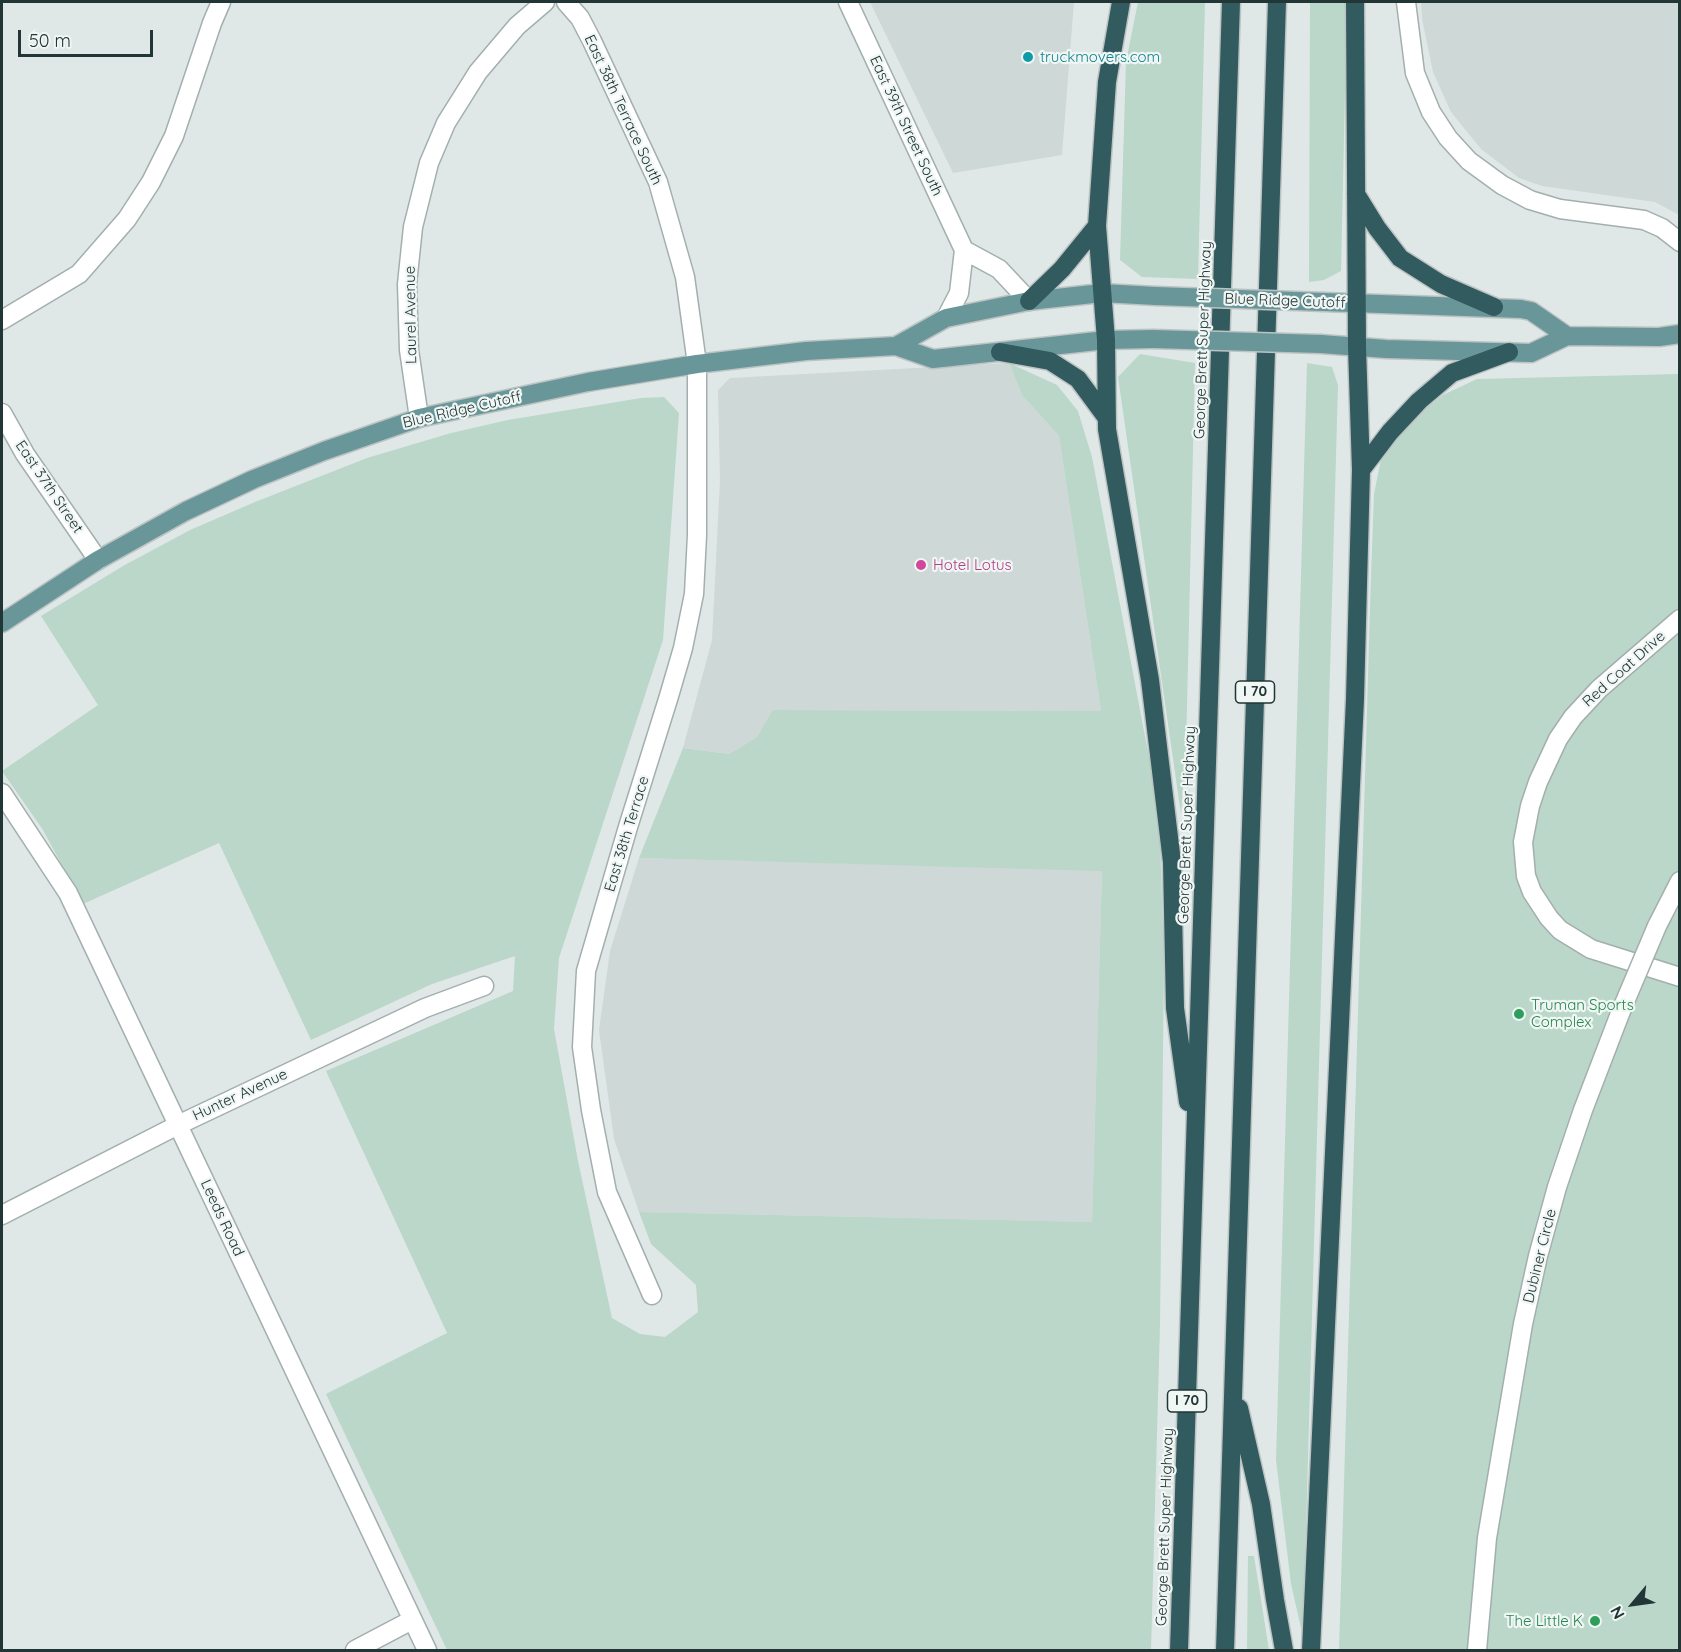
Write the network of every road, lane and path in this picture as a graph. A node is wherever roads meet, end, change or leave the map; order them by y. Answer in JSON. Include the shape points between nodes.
{"nodes":[{"id":1,"x":221,"y":2,"type":"edge"},
{"id":2,"x":545,"y":2,"type":"edge"},
{"id":3,"x":566,"y":2,"type":"edge"},
{"id":4,"x":848,"y":2,"type":"edge"},
{"id":5,"x":1122,"y":2,"type":"edge"},
{"id":6,"x":1231,"y":2,"type":"edge"},
{"id":7,"x":1277,"y":2,"type":"edge"},
{"id":8,"x":1355,"y":2,"type":"edge"},
{"id":9,"x":1406,"y":2,"type":"edge"},
{"id":10,"x":1355,"y":193,"type":"junction"},
{"id":11,"x":1097,"y":226,"type":"junction"},
{"id":12,"x":1680,"y":242,"type":"edge"},
{"id":13,"x":964,"y":250,"type":"junction"},
{"id":14,"x":1102,"y":293,"type":"junction"},
{"id":15,"x":1029,"y":301,"type":"junction"},
{"id":16,"x":1357,"y":304,"type":"junction"},
{"id":17,"x":1494,"y":307,"type":"junction"},
{"id":18,"x":946,"y":318,"type":"junction"},
{"id":19,"x":2,"y":320,"type":"edge"},
{"id":20,"x":1680,"y":334,"type":"edge"},
{"id":21,"x":1567,"y":336,"type":"junction"},
{"id":22,"x":1106,"y":340,"type":"junction"},
{"id":23,"x":896,"y":346,"type":"junction"},
{"id":24,"x":1357,"y":347,"type":"junction"},
{"id":25,"x":1000,"y":352,"type":"junction"},
{"id":26,"x":1509,"y":352,"type":"junction"},
{"id":27,"x":697,"y":364,"type":"junction"},
{"id":28,"x":2,"y":413,"type":"edge"},
{"id":29,"x":1106,"y":417,"type":"junction"},
{"id":30,"x":419,"y":418,"type":"junction"},
{"id":31,"x":1361,"y":470,"type":"junction"},
{"id":32,"x":98,"y":560,"type":"junction"},
{"id":33,"x":1680,"y":619,"type":"edge"},
{"id":34,"x":2,"y":622,"type":"edge"},
{"id":35,"x":2,"y":793,"type":"edge"},
{"id":36,"x":1680,"y":881,"type":"edge"},
{"id":37,"x":1680,"y":977,"type":"edge"},
{"id":38,"x":484,"y":986,"type":"dead end"},
{"id":39,"x":178,"y":1125,"type":"junction"},
{"id":40,"x":1195,"y":1152,"type":"junction"},
{"id":41,"x":2,"y":1215,"type":"edge"},
{"id":42,"x":652,"y":1295,"type":"dead end"},
{"id":43,"x":1233,"y":1383,"type":"junction"},
{"id":44,"x":412,"y":1620,"type":"junction"},
{"id":45,"x":356,"y":1650,"type":"edge"},
{"id":46,"x":427,"y":1650,"type":"edge"},
{"id":47,"x":1179,"y":1650,"type":"edge"},
{"id":48,"x":1225,"y":1650,"type":"edge"},
{"id":49,"x":1284,"y":1650,"type":"edge"},
{"id":50,"x":1311,"y":1650,"type":"edge"},
{"id":51,"x":1477,"y":1650,"type":"edge"}],
"edges":[{"from":1,"to":19,"type":"street","via":[[174,136],[127,219],[79,274]]},
{"from":2,"to":30,"type":"street","name":"Laurel Avenue","via":[[517,26],[478,72],[446,123],[429,163],[413,227],[407,284],[409,350]]},
{"from":3,"to":27,"type":"street","name":"East 38th Terrace South","via":[[592,41],[658,182],[685,277]]},
{"from":4,"to":13,"type":"street","name":"East 39th Street South"},
{"from":5,"to":11,"type":"highway","via":[[1107,82]]},
{"from":6,"to":40,"type":"highway","name":"George Brett Super Highway","number":"I 70"},
{"from":7,"to":43,"type":"highway","number":"I 70"},
{"from":8,"to":10,"type":"highway"},
{"from":9,"to":12,"type":"street","via":[[1415,74],[1431,112],[1469,160],[1530,200],[1560,209],[1644,220]]},
{"from":10,"to":16,"type":"highway"},
{"from":10,"to":17,"type":"highway","via":[[1400,258],[1441,284]]},
{"from":11,"to":14,"type":"highway"},
{"from":11,"to":15,"type":"highway"},
{"from":13,"to":15,"type":"street","via":[[999,269]]},
{"from":13,"to":18,"type":"street","via":[[959,293]]},
{"from":14,"to":15,"type":"main road","name":"Blue Ridge Cutoff"},
{"from":14,"to":16,"type":"main road","name":"Blue Ridge Cutoff","bridge":true},
{"from":14,"to":22,"type":"highway"},
{"from":15,"to":18,"type":"main road","name":"Blue Ridge Cutoff"},
{"from":16,"to":17,"type":"main road","name":"Blue Ridge Cutoff"},
{"from":16,"to":24,"type":"highway"},
{"from":17,"to":21,"type":"main road","name":"Blue Ridge Cutoff","via":[[1531,311]]},
{"from":18,"to":23,"type":"main road","name":"Blue Ridge Cutoff"},
{"from":20,"to":21,"type":"main road","name":"Blue Ridge Cutoff"},
{"from":21,"to":26,"type":"main road","name":"Blue Ridge Cutoff","via":[[1531,353]]},
{"from":22,"to":24,"type":"main road","name":"Blue Ridge Cutoff","bridge":true},
{"from":22,"to":25,"type":"main road","name":"Blue Ridge Cutoff"},
{"from":22,"to":29,"type":"highway"},
{"from":23,"to":25,"type":"main road","name":"Blue Ridge Cutoff","via":[[933,359]]},
{"from":23,"to":27,"type":"main road","name":"Blue Ridge Cutoff","via":[[806,351]]},
{"from":24,"to":26,"type":"main road","name":"Blue Ridge Cutoff"},
{"from":24,"to":31,"type":"highway"},
{"from":25,"to":29,"type":"highway","via":[[1050,361],[1078,380]]},
{"from":26,"to":31,"type":"highway","via":[[1452,374],[1419,401]]},
{"from":27,"to":30,"type":"main road","name":"Blue Ridge Cutoff","via":[[588,382]]},
{"from":27,"to":42,"type":"street","name":"East 38th Terrace","via":[[698,535],[694,594],[669,696],[586,971],[582,1047],[607,1192]]},
{"from":28,"to":32,"type":"street","name":"East 37th Street","via":[[25,454]]},
{"from":29,"to":40,"type":"highway","via":[[1150,680],[1172,862],[1175,1008]]},
{"from":30,"to":32,"type":"main road","name":"Blue Ridge Cutoff","via":[[254,479]]},
{"from":31,"to":50,"type":"highway","via":[[1355,699]]},
{"from":32,"to":34,"type":"main road","name":"Blue Ridge Cutoff"},
{"from":33,"to":37,"type":"street","name":"Red Coat Drive","via":[[1599,689],[1573,717],[1542,772],[1523,842],[1526,876],[1532,892],[1560,930],[1591,949]]},
{"from":35,"to":39,"type":"street","name":"Leeds Road","via":[[68,893]]},
{"from":36,"to":51,"type":"street","name":"Dubiner Circle","bridge":true,"via":[[1621,1011],[1557,1187],[1510,1393],[1487,1538]]},
{"from":38,"to":39,"type":"street","name":"Hunter Avenue","via":[[425,1008]]},
{"from":39,"to":41,"type":"street","name":"Hunter Avenue"},
{"from":39,"to":44,"type":"street","name":"Leeds Road"},
{"from":40,"to":47,"type":"highway","name":"George Brett Super Highway","number":"I 70"},
{"from":43,"to":48,"type":"highway","number":"I 70"},
{"from":43,"to":49,"type":"highway","via":[[1261,1504]]},
{"from":44,"to":45,"type":"street"},
{"from":44,"to":46,"type":"street","name":"Leeds Road"}]}
